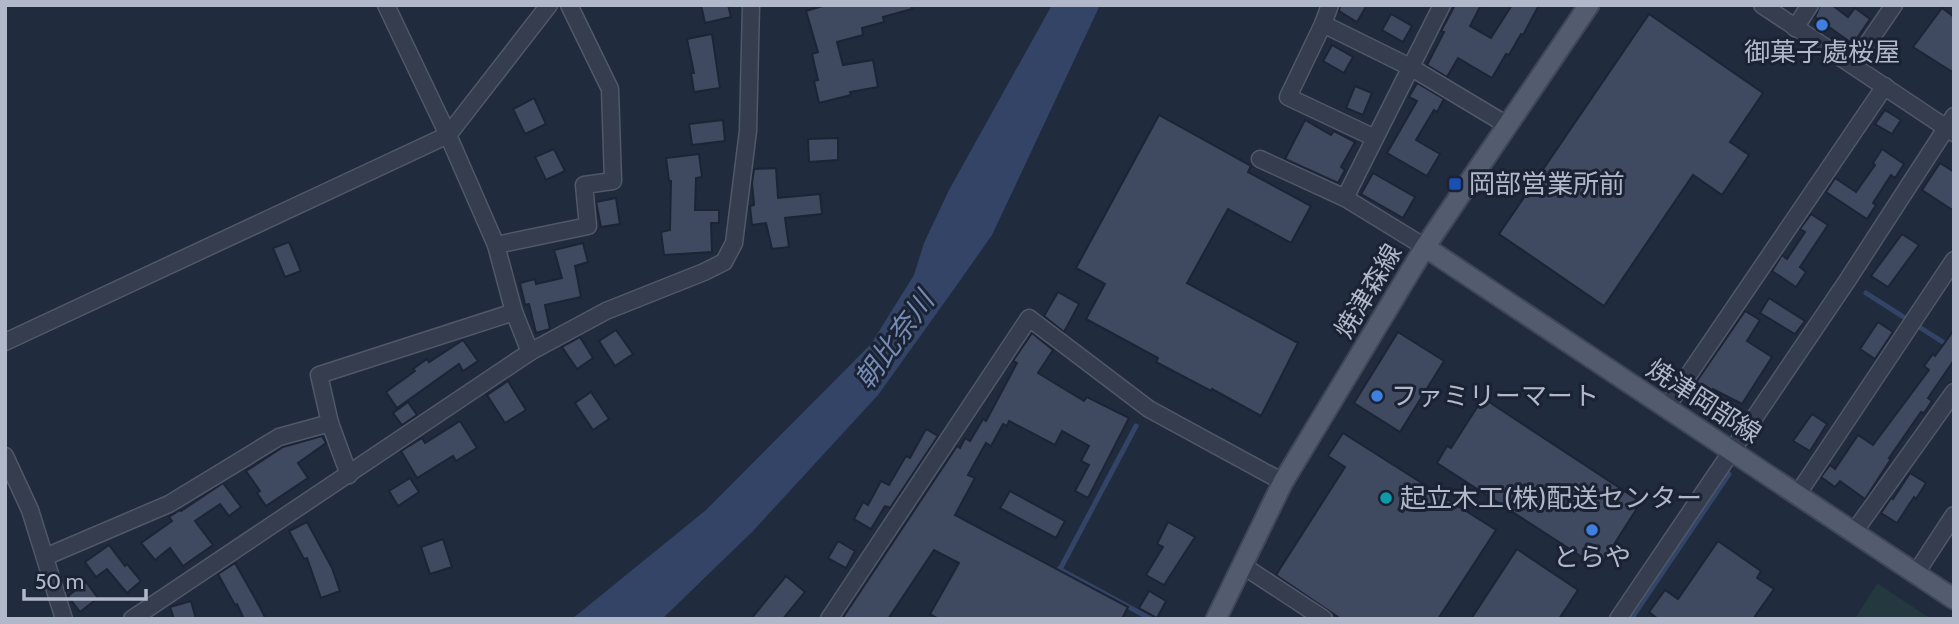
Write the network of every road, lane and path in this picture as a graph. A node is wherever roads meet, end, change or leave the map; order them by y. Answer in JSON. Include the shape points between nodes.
{"nodes":[{"id":1,"x":386,"y":5,"type":"edge"},
{"id":2,"x":549,"y":5,"type":"edge"},
{"id":3,"x":569,"y":5,"type":"edge"},
{"id":4,"x":751,"y":5,"type":"edge"},
{"id":5,"x":1330,"y":5,"type":"edge"},
{"id":6,"x":1442,"y":5,"type":"edge"},
{"id":7,"x":1589,"y":5,"type":"edge"},
{"id":8,"x":1762,"y":5,"type":"edge"},
{"id":9,"x":1811,"y":5,"type":"edge"},
{"id":10,"x":1894,"y":5,"type":"edge"},
{"id":11,"x":1323,"y":24,"type":"junction"},
{"id":12,"x":1795,"y":28,"type":"junction"},
{"id":13,"x":1853,"y":65,"type":"junction"},
{"id":14,"x":1412,"y":68,"type":"junction"},
{"id":15,"x":1885,"y":86,"type":"junction"},
{"id":16,"x":1507,"y":125,"type":"junction"},
{"id":17,"x":1951,"y":126,"type":"edge"},
{"id":18,"x":448,"y":135,"type":"junction"},
{"id":19,"x":1375,"y":138,"type":"junction"},
{"id":20,"x":1260,"y":159,"type":"dead end"},
{"id":21,"x":1345,"y":198,"type":"junction"},
{"id":22,"x":496,"y":245,"type":"junction"},
{"id":23,"x":1426,"y":247,"type":"junction"},
{"id":24,"x":1954,"y":260,"type":"edge"},
{"id":25,"x":514,"y":312,"type":"junction"},
{"id":26,"x":5,"y":342,"type":"edge"},
{"id":27,"x":530,"y":352,"type":"junction"},
{"id":28,"x":1954,"y":392,"type":"edge"},
{"id":29,"x":1667,"y":408,"type":"junction"},
{"id":30,"x":330,"y":423,"type":"junction"},
{"id":31,"x":1733,"y":450,"type":"junction"},
{"id":32,"x":5,"y":456,"type":"edge"},
{"id":33,"x":349,"y":475,"type":"junction"},
{"id":34,"x":1283,"y":482,"type":"junction"},
{"id":35,"x":1797,"y":495,"type":"junction"},
{"id":36,"x":1954,"y":515,"type":"edge"},
{"id":37,"x":1854,"y":532,"type":"junction"},
{"id":38,"x":45,"y":557,"type":"junction"},
{"id":39,"x":1244,"y":559,"type":"junction"},
{"id":40,"x":1916,"y":573,"type":"junction"},
{"id":41,"x":1954,"y":599,"type":"edge"},
{"id":42,"x":64,"y":619,"type":"edge"},
{"id":43,"x":132,"y":619,"type":"edge"},
{"id":44,"x":830,"y":619,"type":"edge"},
{"id":45,"x":1216,"y":619,"type":"edge"},
{"id":46,"x":1324,"y":619,"type":"edge"},
{"id":47,"x":1618,"y":619,"type":"edge"}],
"edges":[{"from":1,"to":18,"type":"street"},
{"from":2,"to":18,"type":"street"},
{"from":3,"to":22,"type":"street","via":[[610,89],[613,181],[584,185],[588,226]]},
{"from":4,"to":27,"type":"street","via":[[748,131],[734,243],[724,262],[606,311]]},
{"from":5,"to":11,"type":"street"},
{"from":6,"to":14,"type":"street"},
{"from":7,"to":16,"type":"main road","name":"焼津森線"},
{"from":8,"to":12,"type":"street"},
{"from":9,"to":12,"type":"street"},
{"from":10,"to":13,"type":"street"},
{"from":11,"to":14,"type":"street"},
{"from":11,"to":19,"type":"street","via":[[1288,97]]},
{"from":12,"to":13,"type":"street"},
{"from":13,"to":15,"type":"street"},
{"from":14,"to":16,"type":"street"},
{"from":14,"to":19,"type":"street"},
{"from":15,"to":17,"type":"street"},
{"from":15,"to":29,"type":"street"},
{"from":16,"to":23,"type":"main road","name":"焼津森線"},
{"from":17,"to":31,"type":"street"},
{"from":18,"to":22,"type":"street"},
{"from":18,"to":26,"type":"street"},
{"from":19,"to":21,"type":"street"},
{"from":20,"to":21,"type":"street"},
{"from":21,"to":23,"type":"street"},
{"from":22,"to":25,"type":"street"},
{"from":23,"to":29,"type":"main road","name":"焼津岡部線"},
{"from":23,"to":34,"type":"main road","name":"焼津森線"},
{"from":24,"to":35,"type":"street"},
{"from":25,"to":27,"type":"street"},
{"from":25,"to":30,"type":"street","via":[[319,374]]},
{"from":27,"to":33,"type":"street"},
{"from":28,"to":37,"type":"street"},
{"from":29,"to":31,"type":"main road","name":"焼津岡部線"},
{"from":30,"to":33,"type":"street"},
{"from":30,"to":38,"type":"street","via":[[279,437],[169,504]]},
{"from":31,"to":35,"type":"main road","name":"焼津岡部線"},
{"from":31,"to":47,"type":"street"},
{"from":32,"to":38,"type":"street"},
{"from":33,"to":43,"type":"street"},
{"from":34,"to":39,"type":"main road","name":"焼津森線"},
{"from":34,"to":44,"type":"street","via":[[1149,409],[1029,318]]},
{"from":35,"to":37,"type":"main road","name":"焼津岡部線"},
{"from":36,"to":40,"type":"street"},
{"from":37,"to":40,"type":"main road","name":"焼津岡部線"},
{"from":38,"to":42,"type":"street"},
{"from":39,"to":45,"type":"main road","name":"焼津森線"},
{"from":39,"to":46,"type":"street","via":[[1248,569]]},
{"from":40,"to":41,"type":"main road","name":"焼津岡部線"}]}
